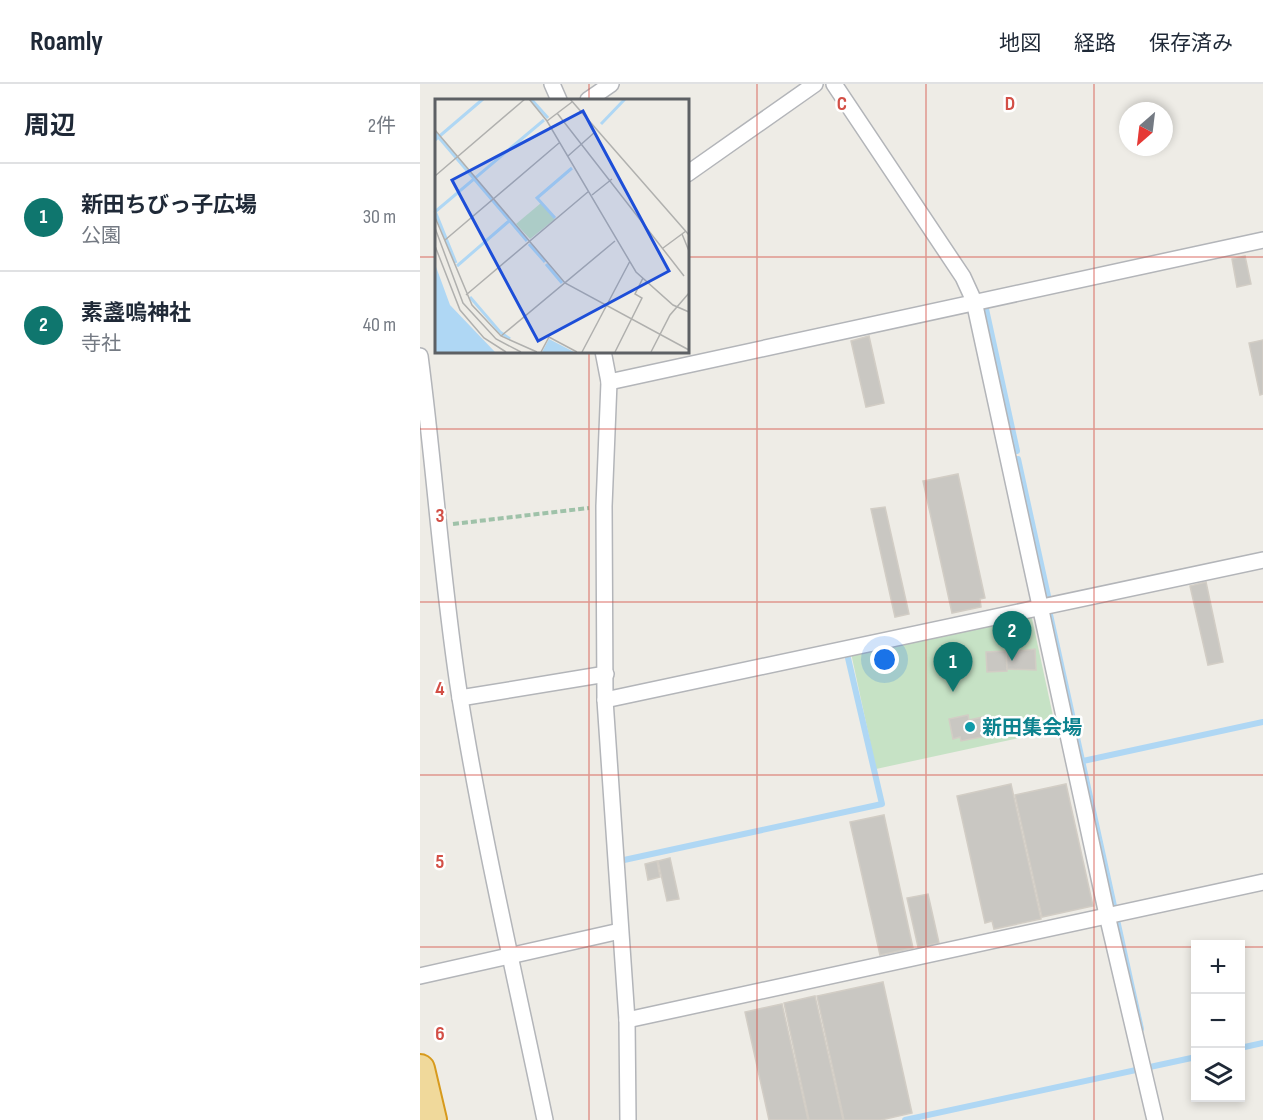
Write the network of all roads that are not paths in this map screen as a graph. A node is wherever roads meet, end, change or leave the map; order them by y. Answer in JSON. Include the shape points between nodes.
{"nodes":[{"id":1,"x":552,"y":84,"type":"edge"},
{"id":2,"x":611,"y":84,"type":"edge"},
{"id":3,"x":815,"y":84,"type":"edge"},
{"id":4,"x":834,"y":84,"type":"edge"},
{"id":5,"x":559,"y":99,"type":"edge"},
{"id":6,"x":589,"y":99,"type":"edge"},
{"id":7,"x":688,"y":173,"type":"edge"},
{"id":8,"x":1263,"y":240,"type":"edge"},
{"id":9,"x":974,"y":301,"type":"junction"},
{"id":10,"x":603,"y":352,"type":"edge"},
{"id":11,"x":420,"y":356,"type":"edge"},
{"id":12,"x":609,"y":382,"type":"junction"},
{"id":13,"x":1263,"y":560,"type":"edge"},
{"id":14,"x":1042,"y":607,"type":"junction"},
{"id":15,"x":606,"y":674,"type":"junction"},
{"id":16,"x":460,"y":698,"type":"junction"},
{"id":17,"x":605,"y":700,"type":"junction"},
{"id":18,"x":1263,"y":882,"type":"edge"},
{"id":19,"x":1107,"y":915,"type":"junction"},
{"id":20,"x":620,"y":931,"type":"junction"},
{"id":21,"x":509,"y":955,"type":"junction"},
{"id":22,"x":420,"y":976,"type":"edge"},
{"id":23,"x":627,"y":1020,"type":"junction"},
{"id":24,"x":420,"y":1069,"type":"edge"},
{"id":25,"x":432,"y":1120,"type":"edge"},
{"id":26,"x":545,"y":1120,"type":"edge"},
{"id":27,"x":628,"y":1120,"type":"edge"},
{"id":28,"x":1155,"y":1120,"type":"edge"}],
"edges":[{"from":1,"to":5,"type":"street"},
{"from":2,"to":6,"type":"street"},
{"from":3,"to":7,"type":"street"},
{"from":4,"to":9,"type":"street","via":[[963,277]]},
{"from":8,"to":9,"type":"street"},
{"from":9,"to":12,"type":"street"},
{"from":9,"to":14,"type":"street"},
{"from":10,"to":12,"type":"street"},
{"from":11,"to":16,"type":"street"},
{"from":12,"to":15,"type":"street","via":[[604,506]]},
{"from":13,"to":14,"type":"street"},
{"from":14,"to":17,"type":"street"},
{"from":14,"to":19,"type":"street"},
{"from":15,"to":16,"type":"street"},
{"from":15,"to":17,"type":"street"},
{"from":16,"to":21,"type":"street"},
{"from":17,"to":20,"type":"street"},
{"from":18,"to":19,"type":"street"},
{"from":19,"to":23,"type":"street"},
{"from":19,"to":28,"type":"street"},
{"from":20,"to":21,"type":"street"},
{"from":20,"to":23,"type":"street"},
{"from":21,"to":22,"type":"street"},
{"from":21,"to":26,"type":"street"},
{"from":23,"to":27,"type":"street"},
{"from":24,"to":25,"type":"highway"}]}
